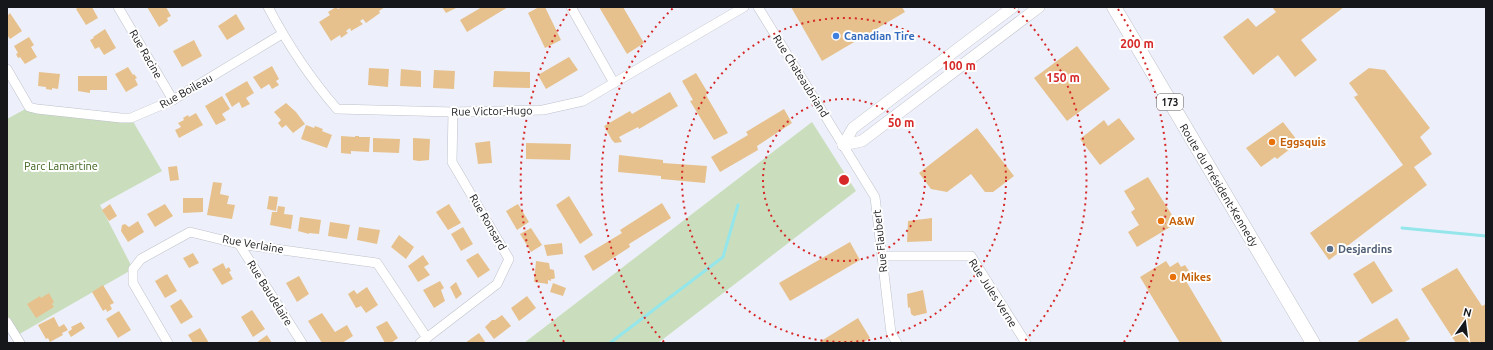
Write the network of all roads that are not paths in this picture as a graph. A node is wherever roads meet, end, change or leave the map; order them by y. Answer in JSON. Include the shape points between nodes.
{"nodes":[{"id":1,"x":118,"y":7,"type":"edge"},
{"id":2,"x":268,"y":7,"type":"edge"},
{"id":3,"x":571,"y":7,"type":"edge"},
{"id":4,"x":744,"y":7,"type":"edge"},
{"id":5,"x":758,"y":7,"type":"edge"},
{"id":6,"x":1013,"y":7,"type":"edge"},
{"id":7,"x":1039,"y":7,"type":"edge"},
{"id":8,"x":1114,"y":7,"type":"edge"},
{"id":9,"x":282,"y":34,"type":"junction"},
{"id":10,"x":7,"y":69,"type":"edge"},
{"id":11,"x":614,"y":83,"type":"junction"},
{"id":12,"x":173,"y":100,"type":"junction"},
{"id":13,"x":453,"y":112,"type":"junction"},
{"id":14,"x":843,"y":145,"type":"junction"},
{"id":15,"x":239,"y":244,"type":"junction"},
{"id":16,"x":882,"y":256,"type":"junction"},
{"id":17,"x":7,"y":322,"type":"edge"},
{"id":18,"x":423,"y":340,"type":"edge"},
{"id":19,"x":20,"y":343,"type":"edge"},
{"id":20,"x":168,"y":343,"type":"edge"},
{"id":21,"x":302,"y":343,"type":"edge"},
{"id":22,"x":897,"y":343,"type":"edge"},
{"id":23,"x":1026,"y":343,"type":"edge"},
{"id":24,"x":1313,"y":343,"type":"edge"}],
"edges":[{"from":1,"to":12,"type":"street","name":"Rue Racine"},
{"from":2,"to":9,"type":"street","name":"Rue Victor-Hugo"},
{"from":3,"to":11,"type":"street"},
{"from":4,"to":11,"type":"street","name":"Rue Victor-Hugo"},
{"from":5,"to":14,"type":"street","name":"Rue Chateaubriand"},
{"from":6,"to":14,"type":"street","via":[[853,128]]},
{"from":7,"to":14,"type":"street","via":[[862,141]]},
{"from":8,"to":24,"type":"main road","name":"Route du Président-Kennedy","number":"173"},
{"from":9,"to":12,"type":"street","name":"Rue Boileau"},
{"from":9,"to":13,"type":"street","name":"Rue Victor-Hugo","via":[[337,109]]},
{"from":10,"to":12,"type":"street","name":"Rue Boileau","via":[[29,106],[37,109],[132,118]]},
{"from":11,"to":13,"type":"street","name":"Rue Victor-Hugo","via":[[583,101],[543,110]]},
{"from":13,"to":18,"type":"street","name":"Rue Ronsard","via":[[452,162],[509,258],[497,284]]},
{"from":14,"to":16,"type":"street","name":"Rue Flaubert","via":[[875,197]]},
{"from":15,"to":18,"type":"street","name":"Rue Verlaine","via":[[377,262]]},
{"from":15,"to":20,"type":"street","name":"Rue Verlaine","via":[[190,232],[141,259],[133,269],[133,283]]},
{"from":15,"to":21,"type":"street","name":"Rue Baudelaire"},
{"from":16,"to":22,"type":"street","name":"Rue Flaubert","via":[[891,333]]},
{"from":16,"to":23,"type":"street","name":"Rue Jules Verne","via":[[971,256]]},
{"from":17,"to":19,"type":"street"}]}
